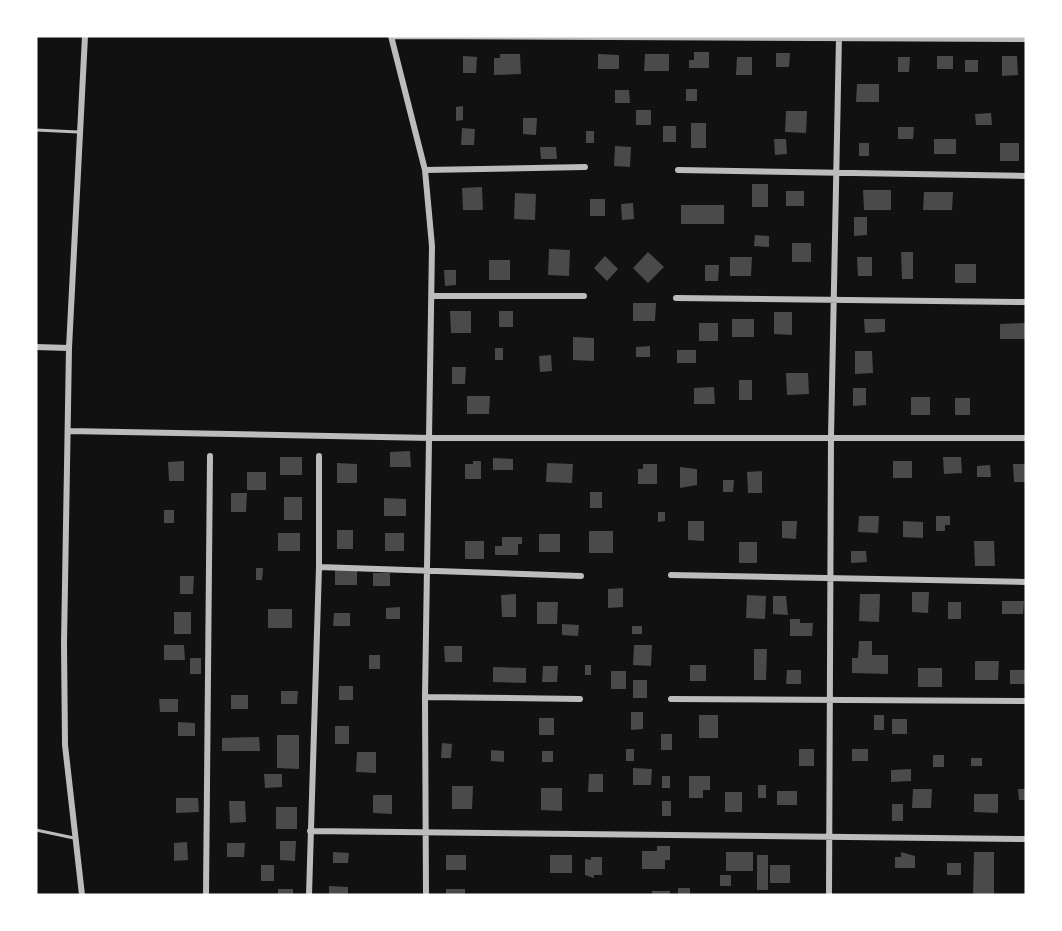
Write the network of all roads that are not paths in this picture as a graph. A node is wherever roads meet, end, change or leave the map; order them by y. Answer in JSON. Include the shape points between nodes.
{"nodes":[{"id":1,"x":85,"y":36,"type":"edge"},
{"id":2,"x":391,"y":36,"type":"edge"},
{"id":3,"x":839,"y":37,"type":"edge"},
{"id":4,"x":1026,"y":39,"type":"edge"},
{"id":5,"x":36,"y":130,"type":"edge"},
{"id":6,"x":78,"y":132,"type":"junction"},
{"id":7,"x":585,"y":167,"type":"dead end"},
{"id":8,"x":425,"y":170,"type":"junction"},
{"id":9,"x":678,"y":170,"type":"dead end"},
{"id":10,"x":839,"y":173,"type":"junction"},
{"id":11,"x":1026,"y":176,"type":"edge"},
{"id":12,"x":584,"y":296,"type":"dead end"},
{"id":13,"x":432,"y":297,"type":"junction"},
{"id":14,"x":676,"y":298,"type":"dead end"},
{"id":15,"x":836,"y":300,"type":"junction"},
{"id":16,"x":1026,"y":302,"type":"edge"},
{"id":17,"x":36,"y":348,"type":"edge"},
{"id":18,"x":69,"y":348,"type":"junction"},
{"id":19,"x":69,"y":431,"type":"junction"},
{"id":20,"x":831,"y":437,"type":"junction"},
{"id":21,"x":431,"y":438,"type":"junction"},
{"id":22,"x":1026,"y":438,"type":"edge"},
{"id":23,"x":210,"y":456,"type":"dead end"},
{"id":24,"x":319,"y":456,"type":"dead end"},
{"id":25,"x":319,"y":567,"type":"junction"},
{"id":26,"x":427,"y":569,"type":"junction"},
{"id":27,"x":671,"y":574,"type":"dead end"},
{"id":28,"x":581,"y":576,"type":"dead end"},
{"id":29,"x":831,"y":578,"type":"junction"},
{"id":30,"x":1026,"y":582,"type":"edge"},
{"id":31,"x":425,"y":697,"type":"junction"},
{"id":32,"x":580,"y":699,"type":"dead end"},
{"id":33,"x":671,"y":699,"type":"dead end"},
{"id":34,"x":831,"y":700,"type":"junction"},
{"id":35,"x":1026,"y":701,"type":"edge"},
{"id":36,"x":36,"y":830,"type":"edge"},
{"id":37,"x":309,"y":831,"type":"junction"},
{"id":38,"x":426,"y":832,"type":"junction"},
{"id":39,"x":74,"y":838,"type":"junction"},
{"id":40,"x":830,"y":838,"type":"junction"},
{"id":41,"x":1026,"y":839,"type":"edge"},
{"id":42,"x":82,"y":895,"type":"edge"},
{"id":43,"x":206,"y":895,"type":"edge"},
{"id":44,"x":309,"y":895,"type":"edge"},
{"id":45,"x":426,"y":895,"type":"edge"},
{"id":46,"x":829,"y":895,"type":"edge"}],
"edges":[{"from":1,"to":6,"type":"street"},
{"from":2,"to":3,"type":"street"},
{"from":2,"to":8,"type":"street"},
{"from":3,"to":4,"type":"street"},
{"from":3,"to":10,"type":"street"},
{"from":5,"to":6,"type":"lane"},
{"from":6,"to":18,"type":"street"},
{"from":7,"to":8,"type":"street"},
{"from":8,"to":13,"type":"street","via":[[431,216]]},
{"from":9,"to":10,"type":"street"},
{"from":10,"to":11,"type":"street"},
{"from":10,"to":15,"type":"street"},
{"from":12,"to":13,"type":"street"},
{"from":13,"to":21,"type":"street"},
{"from":14,"to":15,"type":"street"},
{"from":15,"to":16,"type":"street"},
{"from":15,"to":20,"type":"street"},
{"from":17,"to":18,"type":"street"},
{"from":18,"to":19,"type":"street"},
{"from":19,"to":21,"type":"street"},
{"from":19,"to":39,"type":"street","via":[[64,722]]},
{"from":20,"to":21,"type":"street"},
{"from":20,"to":22,"type":"street"},
{"from":20,"to":29,"type":"street"},
{"from":21,"to":26,"type":"street"},
{"from":23,"to":43,"type":"street"},
{"from":24,"to":25,"type":"street"},
{"from":25,"to":26,"type":"street"},
{"from":25,"to":37,"type":"street"},
{"from":26,"to":28,"type":"street"},
{"from":26,"to":31,"type":"street"},
{"from":27,"to":29,"type":"street"},
{"from":29,"to":30,"type":"street"},
{"from":29,"to":34,"type":"street"},
{"from":31,"to":32,"type":"street"},
{"from":31,"to":38,"type":"street"},
{"from":33,"to":34,"type":"street"},
{"from":34,"to":35,"type":"street"},
{"from":34,"to":40,"type":"street"},
{"from":36,"to":39,"type":"lane"},
{"from":37,"to":38,"type":"street"},
{"from":37,"to":44,"type":"street"},
{"from":38,"to":40,"type":"street"},
{"from":38,"to":45,"type":"street"},
{"from":39,"to":42,"type":"street"},
{"from":40,"to":41,"type":"street"},
{"from":40,"to":46,"type":"street"}]}
